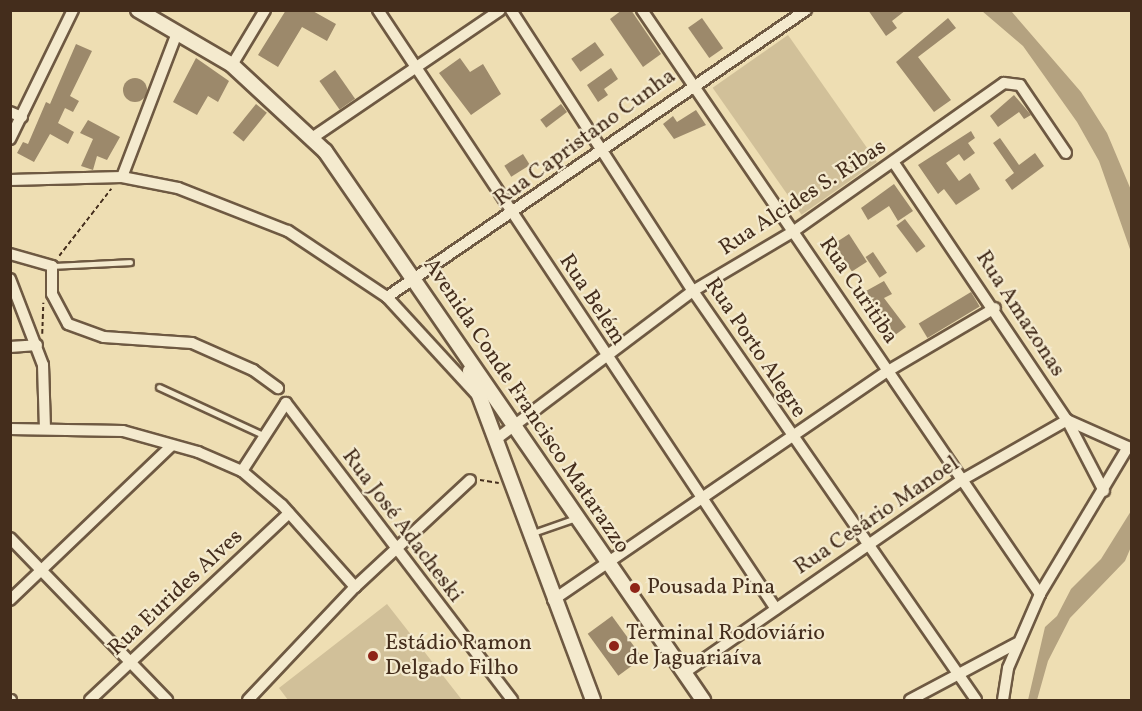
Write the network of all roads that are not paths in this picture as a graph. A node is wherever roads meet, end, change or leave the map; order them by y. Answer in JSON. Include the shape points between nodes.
{"nodes":[{"id":1,"x":74,"y":10,"type":"edge"},
{"id":2,"x":138,"y":10,"type":"edge"},
{"id":3,"x":265,"y":10,"type":"edge"},
{"id":4,"x":378,"y":10,"type":"edge"},
{"id":5,"x":500,"y":10,"type":"edge"},
{"id":6,"x":511,"y":10,"type":"edge"},
{"id":7,"x":642,"y":10,"type":"edge"},
{"id":8,"x":806,"y":10,"type":"edge"},
{"id":9,"x":793,"y":14,"type":"edge"},
{"id":10,"x":177,"y":33,"type":"junction"},
{"id":11,"x":232,"y":65,"type":"junction"},
{"id":12,"x":417,"y":69,"type":"junction"},
{"id":13,"x":693,"y":85,"type":"junction"},
{"id":14,"x":10,"y":112,"type":"edge"},
{"id":15,"x":22,"y":117,"type":"junction"},
{"id":16,"x":312,"y":138,"type":"junction"},
{"id":17,"x":10,"y":139,"type":"edge"},
{"id":18,"x":604,"y":148,"type":"junction"},
{"id":19,"x":1066,"y":153,"type":"dead end"},
{"id":20,"x":894,"y":163,"type":"junction"},
{"id":21,"x":122,"y":177,"type":"junction"},
{"id":22,"x":10,"y":180,"type":"edge"},
{"id":23,"x":514,"y":214,"type":"junction"},
{"id":24,"x":794,"y":231,"type":"junction"},
{"id":25,"x":10,"y":254,"type":"edge"},
{"id":26,"x":130,"y":262,"type":"dead end"},
{"id":27,"x":52,"y":266,"type":"junction"},
{"id":28,"x":10,"y":279,"type":"edge"},
{"id":29,"x":414,"y":280,"type":"junction"},
{"id":30,"x":693,"y":291,"type":"junction"},
{"id":31,"x":387,"y":297,"type":"junction"},
{"id":32,"x":995,"y":308,"type":"junction"},
{"id":33,"x":37,"y":345,"type":"junction"},
{"id":34,"x":10,"y":347,"type":"edge"},
{"id":35,"x":463,"y":351,"type":"junction"},
{"id":36,"x":605,"y":355,"type":"junction"},
{"id":37,"x":888,"y":371,"type":"junction"},
{"id":38,"x":159,"y":387,"type":"dead end"},
{"id":39,"x":278,"y":388,"type":"dead end"},
{"id":40,"x":480,"y":399,"type":"junction"},
{"id":41,"x":1067,"y":420,"type":"junction"},
{"id":42,"x":513,"y":424,"type":"junction"},
{"id":43,"x":45,"y":428,"type":"junction"},
{"id":44,"x":10,"y":429,"type":"edge"},
{"id":45,"x":263,"y":435,"type":"junction"},
{"id":46,"x":792,"y":437,"type":"junction"},
{"id":47,"x":495,"y":440,"type":"junction"},
{"id":48,"x":172,"y":444,"type":"junction"},
{"id":49,"x":1130,"y":448,"type":"edge"},
{"id":50,"x":242,"y":471,"type":"junction"},
{"id":51,"x":470,"y":480,"type":"road end"},
{"id":52,"x":962,"y":480,"type":"junction"},
{"id":53,"x":1104,"y":491,"type":"junction"},
{"id":54,"x":702,"y":499,"type":"junction"},
{"id":55,"x":289,"y":513,"type":"junction"},
{"id":56,"x":577,"y":518,"type":"junction"},
{"id":57,"x":529,"y":534,"type":"junction"},
{"id":58,"x":10,"y":538,"type":"edge"},
{"id":59,"x":866,"y":547,"type":"junction"},
{"id":60,"x":395,"y":549,"type":"junction"},
{"id":61,"x":608,"y":563,"type":"junction"},
{"id":62,"x":41,"y":570,"type":"junction"},
{"id":63,"x":355,"y":587,"type":"junction"},
{"id":64,"x":1040,"y":594,"type":"junction"},
{"id":65,"x":10,"y":600,"type":"edge"},
{"id":66,"x":553,"y":600,"type":"junction"},
{"id":67,"x":776,"y":609,"type":"junction"},
{"id":68,"x":1017,"y":643,"type":"junction"},
{"id":69,"x":130,"y":662,"type":"junction"},
{"id":70,"x":684,"y":673,"type":"junction"},
{"id":71,"x":957,"y":675,"type":"junction"},
{"id":72,"x":90,"y":700,"type":"edge"},
{"id":73,"x":167,"y":700,"type":"edge"},
{"id":74,"x":248,"y":700,"type":"edge"},
{"id":75,"x":512,"y":700,"type":"edge"},
{"id":76,"x":593,"y":700,"type":"edge"},
{"id":77,"x":703,"y":700,"type":"edge"},
{"id":78,"x":910,"y":700,"type":"edge"},
{"id":79,"x":976,"y":700,"type":"edge"},
{"id":80,"x":1003,"y":700,"type":"edge"}],
"edges":[{"from":1,"to":15,"type":"street"},
{"from":2,"to":10,"type":"street","name":"Avenida Conde Francisco Matarazzo"},
{"from":3,"to":11,"type":"street"},
{"from":4,"to":12,"type":"street","name":"Rua Belém"},
{"from":5,"to":12,"type":"street"},
{"from":6,"to":18,"type":"street","name":"Rua Porto Alegre"},
{"from":7,"to":13,"type":"street","name":"Rua Curitiba"},
{"from":8,"to":9,"type":"street","name":"Rua Capristano Cunha"},
{"from":9,"to":13,"type":"street","name":"Rua Capristano Cunha"},
{"from":10,"to":11,"type":"street","name":"Avenida Conde Francisco Matarazzo"},
{"from":10,"to":21,"type":"street"},
{"from":11,"to":16,"type":"street","name":"Avenida Conde Francisco Matarazzo"},
{"from":12,"to":16,"type":"street"},
{"from":12,"to":23,"type":"street","name":"Rua Belém"},
{"from":13,"to":18,"type":"street","name":"Rua Capristano Cunha"},
{"from":13,"to":24,"type":"street","name":"Rua Curitiba"},
{"from":14,"to":15,"type":"street"},
{"from":15,"to":17,"type":"street"},
{"from":16,"to":29,"type":"street","name":"Avenida Conde Francisco Matarazzo"},
{"from":18,"to":23,"type":"street","name":"Rua Capristano Cunha"},
{"from":18,"to":30,"type":"street","name":"Rua Porto Alegre"},
{"from":19,"to":20,"type":"street","name":"Rua Alcides S. Ribas","via":[[1020,86],[1011,81],[997,87]]},
{"from":20,"to":24,"type":"street","name":"Rua Alcides S. Ribas"},
{"from":20,"to":32,"type":"street","name":"Rua Amazonas"},
{"from":21,"to":22,"type":"street"},
{"from":21,"to":31,"type":"street","via":[[178,188],[247,212],[343,264]]},
{"from":23,"to":29,"type":"street","name":"Rua Capristano Cunha"},
{"from":23,"to":36,"type":"street","name":"Rua Belém"},
{"from":24,"to":30,"type":"street","name":"Rua Alcides S. Ribas"},
{"from":24,"to":37,"type":"street","name":"Rua Curitiba"},
{"from":25,"to":27,"type":"street"},
{"from":26,"to":27,"type":"lane"},
{"from":27,"to":39,"type":"street","via":[[52,294],[68,324],[104,337],[192,343],[253,370]]},
{"from":28,"to":33,"type":"street"},
{"from":29,"to":31,"type":"street","name":"Rua Capristano Cunha"},
{"from":29,"to":35,"type":"street","name":"Avenida Conde Francisco Matarazzo"},
{"from":30,"to":36,"type":"street","name":"Rua Alcides S. Ribas"},
{"from":30,"to":46,"type":"street","name":"Rua Porto Alegre"},
{"from":31,"to":40,"type":"street"},
{"from":32,"to":37,"type":"street"},
{"from":32,"to":41,"type":"street","name":"Rua Amazonas"},
{"from":33,"to":34,"type":"street"},
{"from":33,"to":43,"type":"street","via":[[43,365]]},
{"from":35,"to":40,"type":"street"},
{"from":35,"to":42,"type":"street","name":"Avenida Conde Francisco Matarazzo"},
{"from":36,"to":42,"type":"street","name":"Rua Alcides S. Ribas"},
{"from":36,"to":54,"type":"street","name":"Rua Belém"},
{"from":37,"to":46,"type":"street"},
{"from":37,"to":52,"type":"street","name":"Rua Curitiba"},
{"from":38,"to":45,"type":"lane"},
{"from":40,"to":47,"type":"street"},
{"from":41,"to":49,"type":"street"},
{"from":41,"to":52,"type":"street","name":"Rua Cesário Manoel"},
{"from":41,"to":53,"type":"street","name":"Rua Amazonas"},
{"from":42,"to":47,"type":"street","name":"Rua Alcides S. Ribas"},
{"from":42,"to":56,"type":"street","name":"Avenida Conde Francisco Matarazzo"},
{"from":43,"to":44,"type":"street"},
{"from":43,"to":48,"type":"street","via":[[123,431]]},
{"from":45,"to":50,"type":"street"},
{"from":45,"to":60,"type":"street","name":"Rua José Adacheski","via":[[286,403]]},
{"from":46,"to":54,"type":"street"},
{"from":46,"to":59,"type":"street","name":"Rua Porto Alegre"},
{"from":47,"to":57,"type":"street"},
{"from":48,"to":50,"type":"street"},
{"from":48,"to":62,"type":"street"},
{"from":49,"to":53,"type":"street"},
{"from":50,"to":55,"type":"street"},
{"from":51,"to":60,"type":"street"},
{"from":52,"to":59,"type":"street","name":"Rua Cesário Manoel"},
{"from":52,"to":64,"type":"street","name":"Rua Curitiba"},
{"from":53,"to":64,"type":"street"},
{"from":54,"to":61,"type":"street"},
{"from":54,"to":67,"type":"street","name":"Rua Belém"},
{"from":55,"to":63,"type":"street"},
{"from":55,"to":69,"type":"street","name":"Rua Eurides Alves"},
{"from":56,"to":57,"type":"lane"},
{"from":56,"to":61,"type":"street","name":"Avenida Conde Francisco Matarazzo"},
{"from":57,"to":66,"type":"street"},
{"from":58,"to":62,"type":"street"},
{"from":59,"to":67,"type":"street","name":"Rua Cesário Manoel"},
{"from":59,"to":71,"type":"street","name":"Rua Porto Alegre"},
{"from":60,"to":63,"type":"street"},
{"from":60,"to":75,"type":"street","name":"Rua José Adacheski"},
{"from":61,"to":66,"type":"street"},
{"from":61,"to":70,"type":"street","name":"Avenida Conde Francisco Matarazzo"},
{"from":62,"to":65,"type":"street"},
{"from":62,"to":69,"type":"street"},
{"from":63,"to":74,"type":"street"},
{"from":64,"to":68,"type":"street"},
{"from":66,"to":76,"type":"street"},
{"from":67,"to":70,"type":"street","name":"Rua Cesário Manoel"},
{"from":68,"to":71,"type":"street"},
{"from":68,"to":80,"type":"street"},
{"from":69,"to":72,"type":"street","name":"Rua Eurides Alves"},
{"from":69,"to":73,"type":"street"},
{"from":70,"to":77,"type":"street","name":"Avenida Conde Francisco Matarazzo"},
{"from":71,"to":78,"type":"street"},
{"from":71,"to":79,"type":"street","name":"Rua Porto Alegre"}]}
